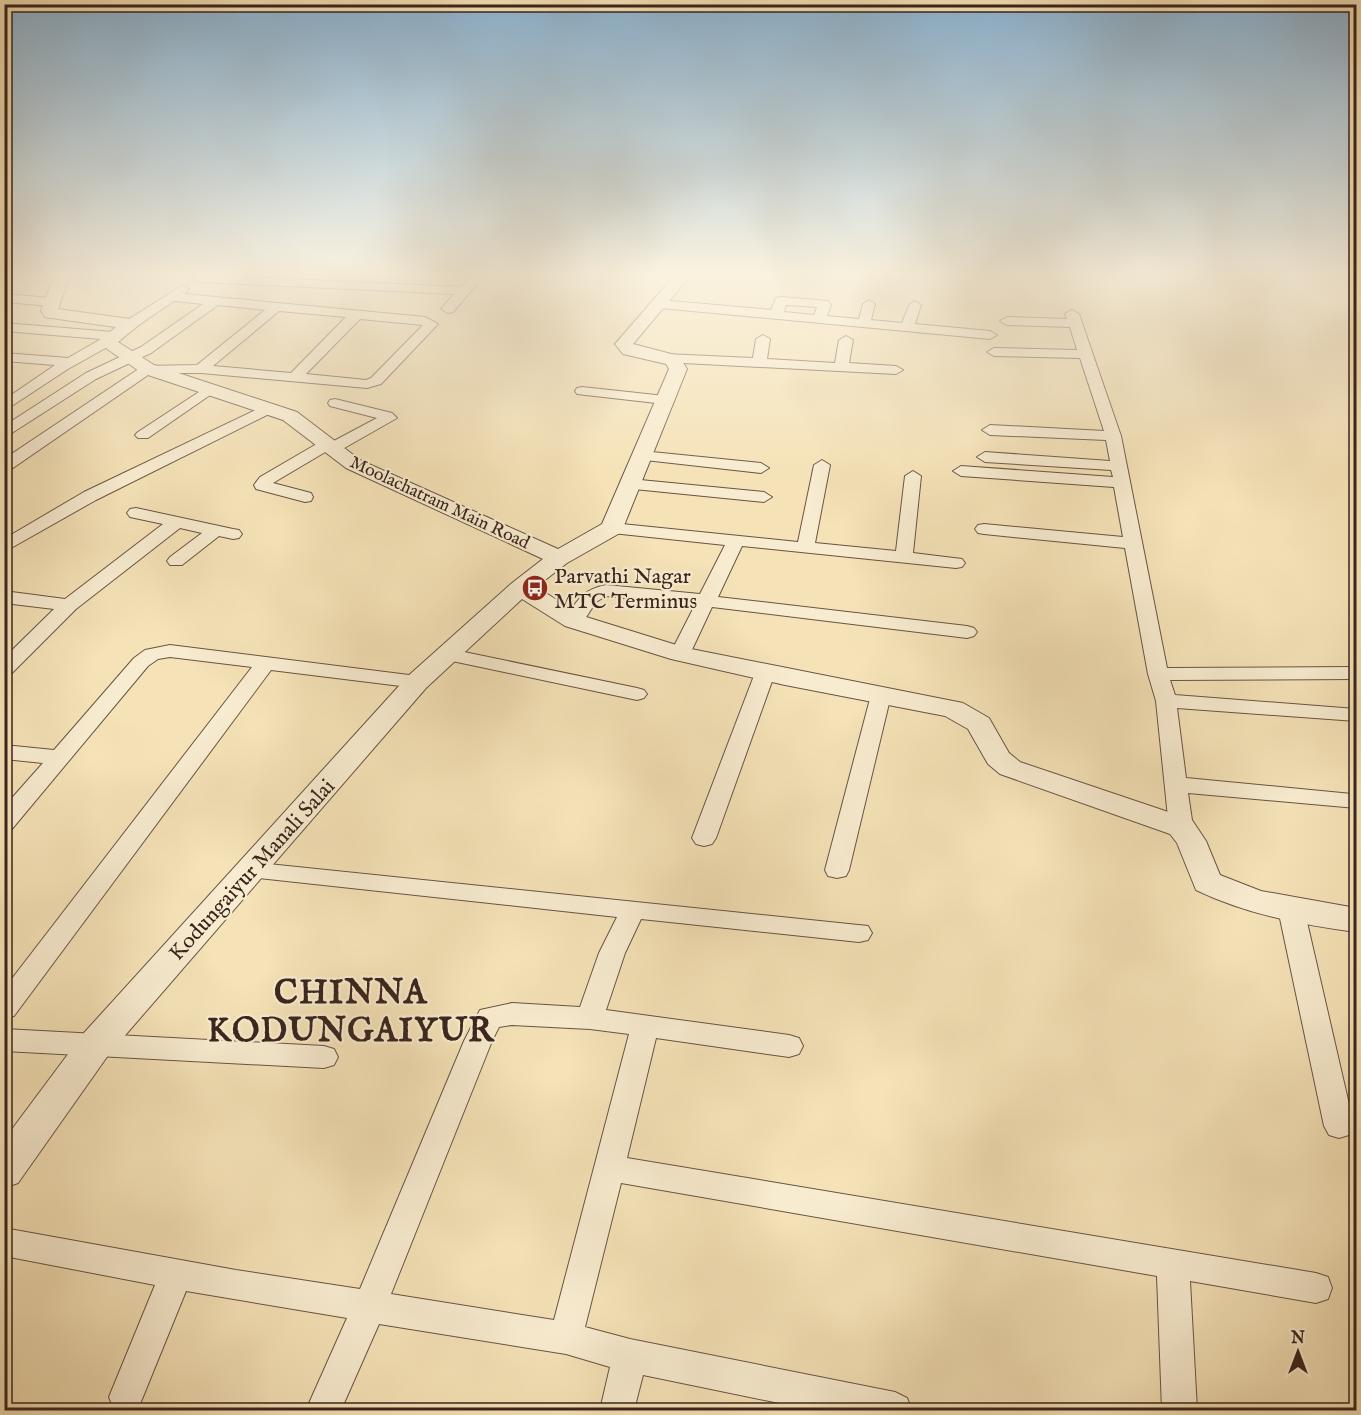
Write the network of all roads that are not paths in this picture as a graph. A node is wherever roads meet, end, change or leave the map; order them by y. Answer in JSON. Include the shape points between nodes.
{"nodes":[{"id":1,"x":106,"y":341,"type":"edge"},
{"id":2,"x":111,"y":341,"type":"edge"},
{"id":3,"x":159,"y":341,"type":"edge"},
{"id":4,"x":235,"y":341,"type":"edge"},
{"id":5,"x":330,"y":341,"type":"edge"},
{"id":6,"x":414,"y":341,"type":"edge"},
{"id":7,"x":627,"y":341,"type":"edge"},
{"id":8,"x":763,"y":341,"type":"edge"},
{"id":9,"x":846,"y":341,"type":"edge"},
{"id":10,"x":1081,"y":341,"type":"edge"},
{"id":11,"x":994,"y":352,"type":"dead end"},
{"id":12,"x":1085,"y":354,"type":"junction"},
{"id":13,"x":4,"y":357,"type":"edge"},
{"id":14,"x":129,"y":357,"type":"junction"},
{"id":15,"x":665,"y":358,"type":"junction"},
{"id":16,"x":70,"y":362,"type":"junction"},
{"id":17,"x":759,"y":363,"type":"junction"},
{"id":18,"x":841,"y":367,"type":"junction"},
{"id":19,"x":148,"y":369,"type":"junction"},
{"id":20,"x":201,"y":369,"type":"junction"},
{"id":21,"x":896,"y":370,"type":"dead end"},
{"id":22,"x":294,"y":378,"type":"junction"},
{"id":23,"x":208,"y":390,"type":"junction"},
{"id":24,"x":582,"y":391,"type":"dead end"},
{"id":25,"x":665,"y":400,"type":"junction"},
{"id":26,"x":8,"y":402,"type":"edge"},
{"id":27,"x":335,"y":404,"type":"dead end"},
{"id":28,"x":268,"y":409,"type":"junction"},
{"id":29,"x":990,"y":430,"type":"dead end"},
{"id":30,"x":4,"y":433,"type":"edge"},
{"id":31,"x":143,"y":435,"type":"dead end"},
{"id":32,"x":1113,"y":436,"type":"junction"},
{"id":33,"x":329,"y":447,"type":"junction"},
{"id":34,"x":642,"y":456,"type":"junction"},
{"id":35,"x":985,"y":457,"type":"dead end"},
{"id":36,"x":822,"y":465,"type":"dead end"},
{"id":37,"x":4,"y":467,"type":"edge"},
{"id":38,"x":761,"y":468,"type":"dead end"},
{"id":39,"x":961,"y":471,"type":"dead end"},
{"id":40,"x":1121,"y":475,"type":"junction"},
{"id":41,"x":913,"y":476,"type":"dead end"},
{"id":42,"x":630,"y":484,"type":"junction"},
{"id":43,"x":305,"y":497,"type":"dead end"},
{"id":44,"x":764,"y":497,"type":"dead end"},
{"id":45,"x":136,"y":513,"type":"dead end"},
{"id":46,"x":176,"y":522,"type":"junction"},
{"id":47,"x":612,"y":528,"type":"junction"},
{"id":48,"x":984,"y":530,"type":"dead end"},
{"id":49,"x":215,"y":531,"type":"junction"},
{"id":50,"x":233,"y":534,"type":"dead end"},
{"id":51,"x":736,"y":540,"type":"junction"},
{"id":52,"x":1133,"y":543,"type":"junction"},
{"id":53,"x":806,"y":546,"type":"junction"},
{"id":54,"x":4,"y":547,"type":"edge"},
{"id":55,"x":904,"y":557,"type":"junction"},
{"id":56,"x":559,"y":558,"type":"junction"},
{"id":57,"x":176,"y":561,"type":"dead end"},
{"id":58,"x":956,"y":563,"type":"dead end"},
{"id":59,"x":520,"y":588,"type":"junction"},
{"id":60,"x":4,"y":597,"type":"edge"},
{"id":61,"x":706,"y":601,"type":"junction"},
{"id":62,"x":69,"y":605,"type":"junction"},
{"id":63,"x":574,"y":621,"type":"junction"},
{"id":64,"x":967,"y":632,"type":"dead end"},
{"id":65,"x":445,"y":654,"type":"junction"},
{"id":66,"x":680,"y":654,"type":"junction"},
{"id":67,"x":266,"y":663,"type":"junction"},
{"id":68,"x":5,"y":669,"type":"edge"},
{"id":69,"x":765,"y":673,"type":"junction"},
{"id":70,"x":1356,"y":673,"type":"edge"},
{"id":71,"x":1158,"y":674,"type":"junction"},
{"id":72,"x":417,"y":682,"type":"junction"},
{"id":73,"x":637,"y":694,"type":"dead end"},
{"id":74,"x":881,"y":696,"type":"junction"},
{"id":75,"x":1166,"y":701,"type":"junction"},
{"id":76,"x":1356,"y":715,"type":"edge"},
{"id":77,"x":4,"y":752,"type":"edge"},
{"id":78,"x":60,"y":758,"type":"junction"},
{"id":79,"x":1176,"y":784,"type":"junction"},
{"id":80,"x":1352,"y":802,"type":"dead end"},
{"id":81,"x":4,"y":823,"type":"edge"},
{"id":82,"x":1181,"y":827,"type":"junction"},
{"id":83,"x":704,"y":838,"type":"dead end"},
{"id":84,"x":250,"y":870,"type":"junction"},
{"id":85,"x":837,"y":870,"type":"dead end"},
{"id":86,"x":1291,"y":909,"type":"junction"},
{"id":87,"x":633,"y":910,"type":"junction"},
{"id":88,"x":1356,"y":920,"type":"edge"},
{"id":89,"x":859,"y":933,"type":"dead end"},
{"id":90,"x":4,"y":1009,"type":"edge"},
{"id":91,"x":590,"y":1018,"type":"junction"},
{"id":92,"x":645,"y":1027,"type":"junction"},
{"id":93,"x":4,"y":1040,"type":"edge"},
{"id":94,"x":96,"y":1044,"type":"junction"},
{"id":95,"x":789,"y":1046,"type":"dead end"},
{"id":96,"x":324,"y":1057,"type":"dead end"},
{"id":97,"x":1339,"y":1126,"type":"dead end"},
{"id":98,"x":610,"y":1168,"type":"junction"},
{"id":99,"x":4,"y":1171,"type":"edge"},
{"id":100,"x":4,"y":1242,"type":"edge"},
{"id":101,"x":1173,"y":1265,"type":"junction"},
{"id":102,"x":176,"y":1274,"type":"junction"},
{"id":103,"x":1316,"y":1288,"type":"dead end"},
{"id":104,"x":370,"y":1306,"type":"junction"},
{"id":105,"x":566,"y":1338,"type":"junction"},
{"id":106,"x":630,"y":1356,"type":"junction"},
{"id":107,"x":126,"y":1398,"type":"dead end"},
{"id":108,"x":323,"y":1410,"type":"edge"},
{"id":109,"x":617,"y":1410,"type":"edge"},
{"id":110,"x":895,"y":1410,"type":"edge"},
{"id":111,"x":1179,"y":1410,"type":"edge"}],
"edges":[{"from":1,"to":16,"type":"street"},
{"from":2,"to":14,"type":"street","name":"Moolachatram Main Road"},
{"from":3,"to":14,"type":"street"},
{"from":4,"to":20,"type":"street"},
{"from":5,"to":22,"type":"street"},
{"from":6,"to":22,"type":"street","via":[[372,383]]},
{"from":7,"to":15,"type":"street","via":[[624,347],[629,350]]},
{"from":8,"to":17,"type":"street"},
{"from":9,"to":18,"type":"street"},
{"from":10,"to":12,"type":"street"},
{"from":11,"to":12,"type":"street"},
{"from":12,"to":32,"type":"street"},
{"from":13,"to":16,"type":"street"},
{"from":14,"to":19,"type":"street","name":"Moolachatram Main Road"},
{"from":14,"to":30,"type":"street","via":[[91,376]]},
{"from":15,"to":17,"type":"street"},
{"from":15,"to":25,"type":"street","via":[[673,360],[678,369]]},
{"from":16,"to":26,"type":"street"},
{"from":17,"to":18,"type":"street"},
{"from":18,"to":21,"type":"street"},
{"from":19,"to":20,"type":"street"},
{"from":19,"to":23,"type":"street","name":"Moolachatram Main Road"},
{"from":19,"to":37,"type":"street"},
{"from":20,"to":22,"type":"street"},
{"from":23,"to":28,"type":"street","name":"Moolachatram Main Road"},
{"from":23,"to":31,"type":"street"},
{"from":24,"to":25,"type":"street"},
{"from":25,"to":34,"type":"street"},
{"from":27,"to":33,"type":"street","via":[[388,418]]},
{"from":28,"to":33,"type":"street","name":"Moolachatram Main Road","via":[[290,416]]},
{"from":28,"to":54,"type":"street","via":[[90,496]]},
{"from":29,"to":32,"type":"street"},
{"from":32,"to":40,"type":"street"},
{"from":33,"to":43,"type":"street","via":[[262,485]]},
{"from":33,"to":56,"type":"street","name":"Moolachatram Main Road","via":[[353,464]]},
{"from":34,"to":38,"type":"street"},
{"from":34,"to":42,"type":"street"},
{"from":35,"to":40,"type":"street"},
{"from":36,"to":53,"type":"street"},
{"from":39,"to":40,"type":"street"},
{"from":40,"to":52,"type":"street"},
{"from":41,"to":55,"type":"street"},
{"from":42,"to":44,"type":"street"},
{"from":42,"to":47,"type":"street"},
{"from":45,"to":46,"type":"street"},
{"from":46,"to":49,"type":"street"},
{"from":46,"to":62,"type":"street"},
{"from":47,"to":51,"type":"street"},
{"from":47,"to":56,"type":"street","name":"Kodungaiyur Manali Salai"},
{"from":48,"to":52,"type":"street"},
{"from":49,"to":50,"type":"street"},
{"from":49,"to":57,"type":"street"},
{"from":51,"to":53,"type":"street"},
{"from":51,"to":61,"type":"street"},
{"from":52,"to":71,"type":"street"},
{"from":53,"to":55,"type":"street"},
{"from":55,"to":58,"type":"street"},
{"from":56,"to":59,"type":"street","name":"Kodungaiyur Manali Salai"},
{"from":59,"to":63,"type":"street"},
{"from":59,"to":65,"type":"street","name":"Kodungaiyur Manali Salai"},
{"from":60,"to":62,"type":"street"},
{"from":61,"to":63,"type":"street","via":[[603,590],[591,595]]},
{"from":61,"to":64,"type":"street"},
{"from":61,"to":66,"type":"street"},
{"from":62,"to":68,"type":"street"},
{"from":63,"to":66,"type":"street"},
{"from":65,"to":72,"type":"street","name":"Kodungaiyur Manali Salai"},
{"from":65,"to":73,"type":"street"},
{"from":66,"to":69,"type":"street"},
{"from":67,"to":72,"type":"street"},
{"from":67,"to":78,"type":"street","via":[[170,651],[152,654]]},
{"from":67,"to":90,"type":"street"},
{"from":69,"to":74,"type":"street"},
{"from":69,"to":83,"type":"street"},
{"from":70,"to":71,"type":"street"},
{"from":71,"to":75,"type":"street"},
{"from":72,"to":84,"type":"street","name":"Kodungaiyur Manali Salai"},
{"from":74,"to":82,"type":"street","via":[[954,709],[979,724],[998,758],[1010,768]]},
{"from":74,"to":85,"type":"street"},
{"from":75,"to":76,"type":"street"},
{"from":75,"to":79,"type":"street"},
{"from":77,"to":78,"type":"street"},
{"from":78,"to":81,"type":"street"},
{"from":79,"to":80,"type":"street"},
{"from":79,"to":82,"type":"street"},
{"from":82,"to":86,"type":"street","via":[[1191,841],[1207,882],[1226,892]]},
{"from":84,"to":87,"type":"street"},
{"from":84,"to":94,"type":"street","name":"Kodungaiyur Manali Salai"},
{"from":86,"to":88,"type":"street"},
{"from":86,"to":97,"type":"street"},
{"from":87,"to":89,"type":"street"},
{"from":87,"to":91,"type":"street","via":[[612,953]]},
{"from":91,"to":92,"type":"street"},
{"from":91,"to":104,"type":"street","via":[[512,1014],[490,1018]]},
{"from":92,"to":95,"type":"street"},
{"from":92,"to":98,"type":"street"},
{"from":93,"to":94,"type":"street"},
{"from":94,"to":96,"type":"street"},
{"from":94,"to":99,"type":"street","name":"Kodungaiyur Manali Salai"},
{"from":98,"to":101,"type":"street"},
{"from":98,"to":105,"type":"street"},
{"from":100,"to":102,"type":"street"},
{"from":101,"to":103,"type":"street"},
{"from":101,"to":111,"type":"street"},
{"from":102,"to":104,"type":"street"},
{"from":102,"to":107,"type":"street"},
{"from":104,"to":105,"type":"street"},
{"from":104,"to":108,"type":"street"},
{"from":105,"to":106,"type":"street"},
{"from":106,"to":109,"type":"street"},
{"from":106,"to":110,"type":"street"}]}
